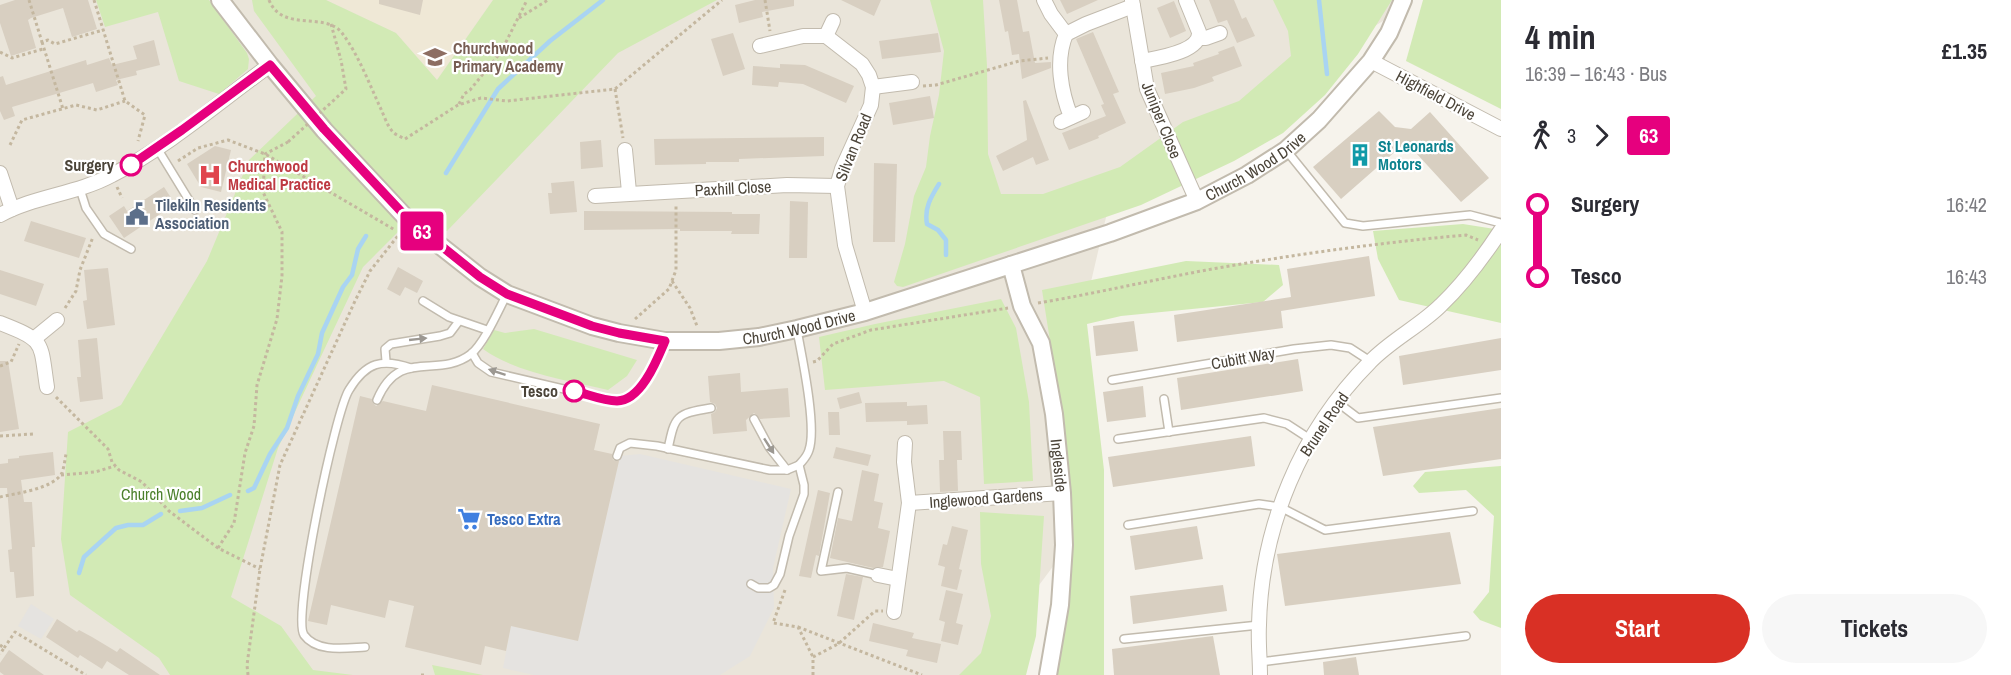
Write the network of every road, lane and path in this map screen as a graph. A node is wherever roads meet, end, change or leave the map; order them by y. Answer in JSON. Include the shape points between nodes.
{"nodes":[{"id":1,"x":29,"y":0,"type":"edge"},
{"id":2,"x":94,"y":0,"type":"edge"},
{"id":3,"x":220,"y":0,"type":"edge"},
{"id":4,"x":269,"y":0,"type":"edge"},
{"id":5,"x":528,"y":0,"type":"edge"},
{"id":6,"x":548,"y":0,"type":"edge"},
{"id":7,"x":722,"y":0,"type":"edge"},
{"id":8,"x":765,"y":0,"type":"edge"},
{"id":9,"x":1044,"y":0,"type":"edge"},
{"id":10,"x":1186,"y":0,"type":"edge"},
{"id":11,"x":1403,"y":0,"type":"edge"},
{"id":12,"x":1132,"y":3,"type":"edge"},
{"id":13,"x":518,"y":19,"type":"junction"},
{"id":14,"x":833,"y":21,"type":"dead end"},
{"id":15,"x":331,"y":24,"type":"junction"},
{"id":16,"x":103,"y":30,"type":"junction"},
{"id":17,"x":1220,"y":33,"type":"dead end"},
{"id":18,"x":1066,"y":34,"type":"junction"},
{"id":19,"x":826,"y":36,"type":"junction"},
{"id":20,"x":1200,"y":38,"type":"junction"},
{"id":21,"x":42,"y":42,"type":"junction"},
{"id":22,"x":766,"y":44,"type":"joint"},
{"id":23,"x":44,"y":49,"type":"junction"},
{"id":24,"x":0,"y":52,"type":"edge"},
{"id":25,"x":1059,"y":57,"type":"junction"},
{"id":26,"x":1142,"y":61,"type":"junction"},
{"id":27,"x":1371,"y":61,"type":"junction"},
{"id":28,"x":270,"y":65,"type":"junction"},
{"id":29,"x":912,"y":82,"type":"joint"},
{"id":30,"x":873,"y":87,"type":"junction"},
{"id":31,"x":615,"y":89,"type":"junction"},
{"id":32,"x":125,"y":101,"type":"junction"},
{"id":33,"x":458,"y":105,"type":"junction"},
{"id":34,"x":63,"y":109,"type":"junction"},
{"id":35,"x":1072,"y":117,"type":"dead end"},
{"id":36,"x":1501,"y":129,"type":"edge"},
{"id":37,"x":138,"y":141,"type":"dead end"},
{"id":38,"x":10,"y":145,"type":"dead end"},
{"id":39,"x":157,"y":148,"type":"junction"},
{"id":40,"x":625,"y":150,"type":"joint"},
{"id":41,"x":1286,"y":150,"type":"junction"},
{"id":42,"x":265,"y":154,"type":"junction"},
{"id":43,"x":169,"y":167,"type":"junction"},
{"id":44,"x":0,"y":173,"type":"edge"},
{"id":45,"x":837,"y":186,"type":"junction"},
{"id":46,"x":80,"y":189,"type":"junction"},
{"id":47,"x":675,"y":191,"type":"junction"},
{"id":48,"x":629,"y":192,"type":"junction"},
{"id":49,"x":595,"y":196,"type":"dead end"},
{"id":50,"x":1197,"y":201,"type":"junction"},
{"id":51,"x":195,"y":210,"type":"dead end"},
{"id":52,"x":6,"y":212,"type":"edge"},
{"id":53,"x":1501,"y":224,"type":"edge"},
{"id":54,"x":98,"y":225,"type":"junction"},
{"id":55,"x":404,"y":227,"type":"junction"},
{"id":56,"x":1501,"y":230,"type":"edge"},
{"id":57,"x":1491,"y":245,"type":"junction"},
{"id":58,"x":131,"y":249,"type":"dead end"},
{"id":59,"x":1011,"y":265,"type":"junction"},
{"id":60,"x":672,"y":281,"type":"junction"},
{"id":61,"x":507,"y":294,"type":"junction"},
{"id":62,"x":423,"y":301,"type":"dead end"},
{"id":63,"x":1022,"y":306,"type":"junction"},
{"id":64,"x":865,"y":312,"type":"junction"},
{"id":65,"x":57,"y":320,"type":"joint"},
{"id":66,"x":459,"y":321,"type":"junction"},
{"id":67,"x":0,"y":322,"type":"edge"},
{"id":68,"x":797,"y":329,"type":"junction"},
{"id":69,"x":488,"y":330,"type":"junction"},
{"id":70,"x":619,"y":333,"type":"junction"},
{"id":71,"x":29,"y":335,"type":"junction"},
{"id":72,"x":665,"y":341,"type":"junction"},
{"id":73,"x":702,"y":341,"type":"junction"},
{"id":74,"x":472,"y":353,"type":"junction"},
{"id":75,"x":386,"y":361,"type":"junction"},
{"id":76,"x":1370,"y":361,"type":"junction"},
{"id":77,"x":803,"y":363,"type":"junction"},
{"id":78,"x":0,"y":366,"type":"edge"},
{"id":79,"x":411,"y":368,"type":"junction"},
{"id":80,"x":1112,"y":380,"type":"dead end"},
{"id":81,"x":47,"y":387,"type":"joint"},
{"id":82,"x":1501,"y":398,"type":"edge"},
{"id":83,"x":1164,"y":399,"type":"dead end"},
{"id":84,"x":377,"y":400,"type":"dead end"},
{"id":85,"x":1337,"y":402,"type":"junction"},
{"id":86,"x":711,"y":408,"type":"dead end"},
{"id":87,"x":754,"y":419,"type":"dead end"},
{"id":88,"x":1169,"y":432,"type":"junction"},
{"id":89,"x":33,"y":434,"type":"dead end"},
{"id":90,"x":0,"y":436,"type":"edge"},
{"id":91,"x":1310,"y":439,"type":"junction"},
{"id":92,"x":1118,"y":440,"type":"dead end"},
{"id":93,"x":905,"y":443,"type":"dead end"},
{"id":94,"x":668,"y":448,"type":"junction"},
{"id":95,"x":66,"y":454,"type":"dead end"},
{"id":96,"x":617,"y":456,"type":"dead end"},
{"id":97,"x":799,"y":465,"type":"junction"},
{"id":98,"x":116,"y":466,"type":"junction"},
{"id":99,"x":787,"y":470,"type":"junction"},
{"id":100,"x":59,"y":475,"type":"junction"},
{"id":101,"x":838,"y":492,"type":"dead end"},
{"id":102,"x":1062,"y":493,"type":"junction"},
{"id":103,"x":0,"y":497,"type":"edge"},
{"id":104,"x":909,"y":504,"type":"junction"},
{"id":105,"x":1281,"y":507,"type":"junction"},
{"id":106,"x":1473,"y":511,"type":"dead end"},
{"id":107,"x":1128,"y":525,"type":"dead end"},
{"id":108,"x":218,"y":548,"type":"junction"},
{"id":109,"x":260,"y":569,"type":"junction"},
{"id":110,"x":780,"y":574,"type":"junction"},
{"id":111,"x":878,"y":575,"type":"joint"},
{"id":112,"x":898,"y":579,"type":"junction"},
{"id":113,"x":751,"y":584,"type":"dead end"},
{"id":114,"x":894,"y":612,"type":"joint"},
{"id":115,"x":1259,"y":625,"type":"junction"},
{"id":116,"x":798,"y":627,"type":"junction"},
{"id":117,"x":1466,"y":636,"type":"dead end"},
{"id":118,"x":1124,"y":639,"type":"dead end"},
{"id":119,"x":838,"y":644,"type":"junction"},
{"id":120,"x":0,"y":645,"type":"edge"},
{"id":121,"x":365,"y":647,"type":"dead end"},
{"id":122,"x":4,"y":648,"type":"junction"},
{"id":123,"x":0,"y":654,"type":"edge"},
{"id":124,"x":813,"y":657,"type":"junction"},
{"id":125,"x":1260,"y":669,"type":"edge"},
{"id":126,"x":78,"y":674,"type":"edge"},
{"id":127,"x":86,"y":675,"type":"edge"},
{"id":128,"x":248,"y":675,"type":"edge"},
{"id":129,"x":421,"y":675,"type":"edge"},
{"id":130,"x":427,"y":675,"type":"edge"},
{"id":131,"x":813,"y":675,"type":"edge"},
{"id":132,"x":922,"y":675,"type":"edge"},
{"id":133,"x":1048,"y":675,"type":"edge"}],
"edges":[{"from":1,"to":21,"type":"path"},
{"from":2,"to":16,"type":"path"},
{"from":3,"to":28,"type":"street","name":"Church Wood Drive"},
{"from":4,"to":15,"type":"path","via":[[285,16]]},
{"from":5,"to":13,"type":"path"},
{"from":6,"to":13,"type":"path"},
{"from":7,"to":31,"type":"path"},
{"from":8,"to":22,"type":"path"},
{"from":9,"to":18,"type":"street"},
{"from":10,"to":20,"type":"street"},
{"from":11,"to":27,"type":"street","name":"Church Wood Drive"},
{"from":12,"to":18,"type":"street"},
{"from":12,"to":26,"type":"street","name":"Juniper Close"},
{"from":13,"to":33,"type":"path","via":[[501,52]]},
{"from":14,"to":19,"type":"street"},
{"from":15,"to":33,"type":"path","via":[[341,31],[391,131],[405,139]]},
{"from":15,"to":42,"type":"path","bridge":true,"via":[[346,89],[288,142]]},
{"from":16,"to":21,"type":"path","via":[[55,44]]},
{"from":16,"to":32,"type":"path"},
{"from":17,"to":20,"type":"street"},
{"from":18,"to":25,"type":"street"},
{"from":19,"to":22,"type":"street","via":[[803,36]]},
{"from":19,"to":30,"type":"street","via":[[862,64]]},
{"from":20,"to":26,"type":"street","via":[[1185,50]]},
{"from":21,"to":23,"type":"path"},
{"from":23,"to":24,"type":"path","via":[[12,58]]},
{"from":23,"to":34,"type":"path"},
{"from":25,"to":29,"type":"path","via":[[1019,61],[936,85],[920,87]]},
{"from":25,"to":35,"type":"street","via":[[1062,87]]},
{"from":26,"to":50,"type":"street","name":"Juniper Close","via":[[1147,89]]},
{"from":27,"to":36,"type":"street","name":"Highfield Drive"},
{"from":27,"to":41,"type":"street","name":"Church Wood Drive","via":[[1319,120]]},
{"from":28,"to":39,"type":"street"},
{"from":28,"to":55,"type":"street","name":"Church Wood Drive"},
{"from":29,"to":30,"type":"street"},
{"from":30,"to":45,"type":"street","name":"Silvan Road","via":[[871,105]]},
{"from":31,"to":33,"type":"path","via":[[507,100],[481,98]]},
{"from":31,"to":40,"type":"path"},
{"from":32,"to":34,"type":"path","via":[[97,110],[76,105]]},
{"from":32,"to":37,"type":"path","via":[[145,115]]},
{"from":34,"to":38,"type":"path","via":[[22,120]]},
{"from":39,"to":43,"type":"lane"},
{"from":39,"to":46,"type":"street","via":[[112,176]]},
{"from":40,"to":48,"type":"street"},
{"from":41,"to":50,"type":"street","name":"Church Wood Drive"},
{"from":41,"to":53,"type":"lane","via":[[1345,223],[1363,226],[1470,215]]},
{"from":42,"to":43,"type":"path","via":[[228,140],[198,148]]},
{"from":42,"to":55,"type":"path"},
{"from":42,"to":108,"type":"path","via":[[263,192],[282,232],[277,319],[258,386],[234,523]]},
{"from":43,"to":51,"type":"lane"},
{"from":44,"to":52,"type":"street"},
{"from":45,"to":47,"type":"street","name":"Paxhill Close"},
{"from":45,"to":64,"type":"street","name":"Silvan Road","via":[[844,245]]},
{"from":46,"to":52,"type":"street"},
{"from":46,"to":54,"type":"lane","via":[[86,208]]},
{"from":47,"to":48,"type":"street","name":"Paxhill Close"},
{"from":47,"to":60,"type":"path","via":[[676,270]]},
{"from":48,"to":49,"type":"street","name":"Paxhill Close"},
{"from":50,"to":59,"type":"street","name":"Church Wood Drive"},
{"from":54,"to":58,"type":"lane","via":[[104,234]]},
{"from":54,"to":65,"type":"path","via":[[76,291]]},
{"from":55,"to":61,"type":"street","name":"Church Wood Drive"},
{"from":55,"to":109,"type":"path","via":[[370,272],[280,465]]},
{"from":56,"to":57,"type":"street","name":"Brunel Road"},
{"from":57,"to":63,"type":"path","via":[[1466,235],[1384,243],[1233,265]]},
{"from":57,"to":76,"type":"street","name":"Brunel Road","via":[[1441,306]]},
{"from":59,"to":63,"type":"street","name":"Ingleside"},
{"from":59,"to":64,"type":"street","name":"Church Wood Drive"},
{"from":60,"to":70,"type":"path","via":[[669,290]]},
{"from":60,"to":73,"type":"path","via":[[690,308]]},
{"from":61,"to":69,"type":"lane"},
{"from":61,"to":70,"type":"street","name":"Church Wood Drive"},
{"from":62,"to":66,"type":"lane"},
{"from":63,"to":77,"type":"path","via":[[871,330],[833,344],[817,361]]},
{"from":63,"to":102,"type":"street","name":"Ingleside","via":[[1041,343],[1054,414]]},
{"from":64,"to":68,"type":"street","name":"Church Wood Drive"},
{"from":65,"to":71,"type":"street"},
{"from":66,"to":69,"type":"lane"},
{"from":75,"to":66,"type":"lane","one_way":true,"via":[[385,349],[391,344],[450,333]]},
{"from":67,"to":71,"type":"street"},
{"from":68,"to":73,"type":"street","name":"Church Wood Drive","via":[[759,337]]},
{"from":68,"to":77,"type":"lane"},
{"from":69,"to":74,"type":"lane"},
{"from":70,"to":72,"type":"street","name":"Church Wood Drive"},
{"from":71,"to":78,"type":"path","via":[[11,362]]},
{"from":71,"to":81,"type":"street","via":[[40,346]]},
{"from":72,"to":73,"type":"street","name":"Church Wood Drive"},
{"from":72,"to":74,"type":"lane","one_way":true,"via":[[655,366],[636,392],[628,399],[615,401],[491,372]]},
{"from":74,"to":79,"type":"lane","via":[[451,363]]},
{"from":75,"to":79,"type":"lane"},
{"from":75,"to":121,"type":"lane","via":[[358,379],[344,403],[311,542],[301,620],[304,635],[316,644]]},
{"from":76,"to":80,"type":"lane","name":"Cubitt Way","via":[[1350,348],[1331,345]]},
{"from":76,"to":85,"type":"street","name":"Brunel Road"},
{"from":77,"to":97,"type":"lane","via":[[812,439]]},
{"from":79,"to":84,"type":"lane","via":[[388,380]]},
{"from":81,"to":98,"type":"path","via":[[108,449]]},
{"from":82,"to":85,"type":"lane","via":[[1358,418]]},
{"from":83,"to":88,"type":"lane"},
{"from":85,"to":91,"type":"street","name":"Brunel Road"},
{"from":86,"to":94,"type":"lane","via":[[678,417]]},
{"from":87,"to":99,"type":"lane","one_way":true},
{"from":88,"to":91,"type":"lane","via":[[1264,418],[1287,423]]},
{"from":88,"to":92,"type":"lane"},
{"from":89,"to":90,"type":"path"},
{"from":91,"to":105,"type":"street","name":"Brunel Road"},
{"from":93,"to":104,"type":"street","name":"Inglewood Gardens"},
{"from":94,"to":96,"type":"lane","via":[[630,443],[620,448]]},
{"from":94,"to":99,"type":"lane","via":[[751,467]]},
{"from":95,"to":100,"type":"path"},
{"from":97,"to":99,"type":"lane"},
{"from":97,"to":110,"type":"lane","via":[[804,495]]},
{"from":98,"to":100,"type":"path"},
{"from":98,"to":108,"type":"path","via":[[142,482],[169,511]]},
{"from":100,"to":103,"type":"path","via":[[46,486]]},
{"from":101,"to":111,"type":"lane","via":[[821,571],[847,568]]},
{"from":102,"to":104,"type":"street","name":"Inglewood Gardens"},
{"from":102,"to":133,"type":"street","name":"Ingleside","via":[[1060,605]]},
{"from":104,"to":112,"type":"street","name":"Inglewood Gardens"},
{"from":105,"to":106,"type":"lane","via":[[1325,530]]},
{"from":105,"to":107,"type":"lane","via":[[1259,504]]},
{"from":105,"to":115,"type":"street","name":"Brunel Road","via":[[1268,550]]},
{"from":108,"to":109,"type":"path"},
{"from":109,"to":128,"type":"path"},
{"from":110,"to":113,"type":"lane","via":[[769,588]]},
{"from":110,"to":116,"type":"path","via":[[790,576],[773,623]]},
{"from":111,"to":112,"type":"street"},
{"from":112,"to":114,"type":"street","name":"Inglewood Gardens"},
{"from":114,"to":119,"type":"path","via":[[875,611]]},
{"from":115,"to":118,"type":"lane"},
{"from":115,"to":125,"type":"street","name":"Brunel Road"},
{"from":116,"to":119,"type":"path"},
{"from":116,"to":124,"type":"path"},
{"from":117,"to":125,"type":"lane"},
{"from":119,"to":124,"type":"path"},
{"from":119,"to":132,"type":"path"},
{"from":120,"to":122,"type":"path"},
{"from":122,"to":123,"type":"path"},
{"from":122,"to":126,"type":"path","via":[[15,632]]},
{"from":124,"to":131,"type":"path"},
{"from":126,"to":127,"type":"path"},
{"from":129,"to":130,"type":"path"}]}
